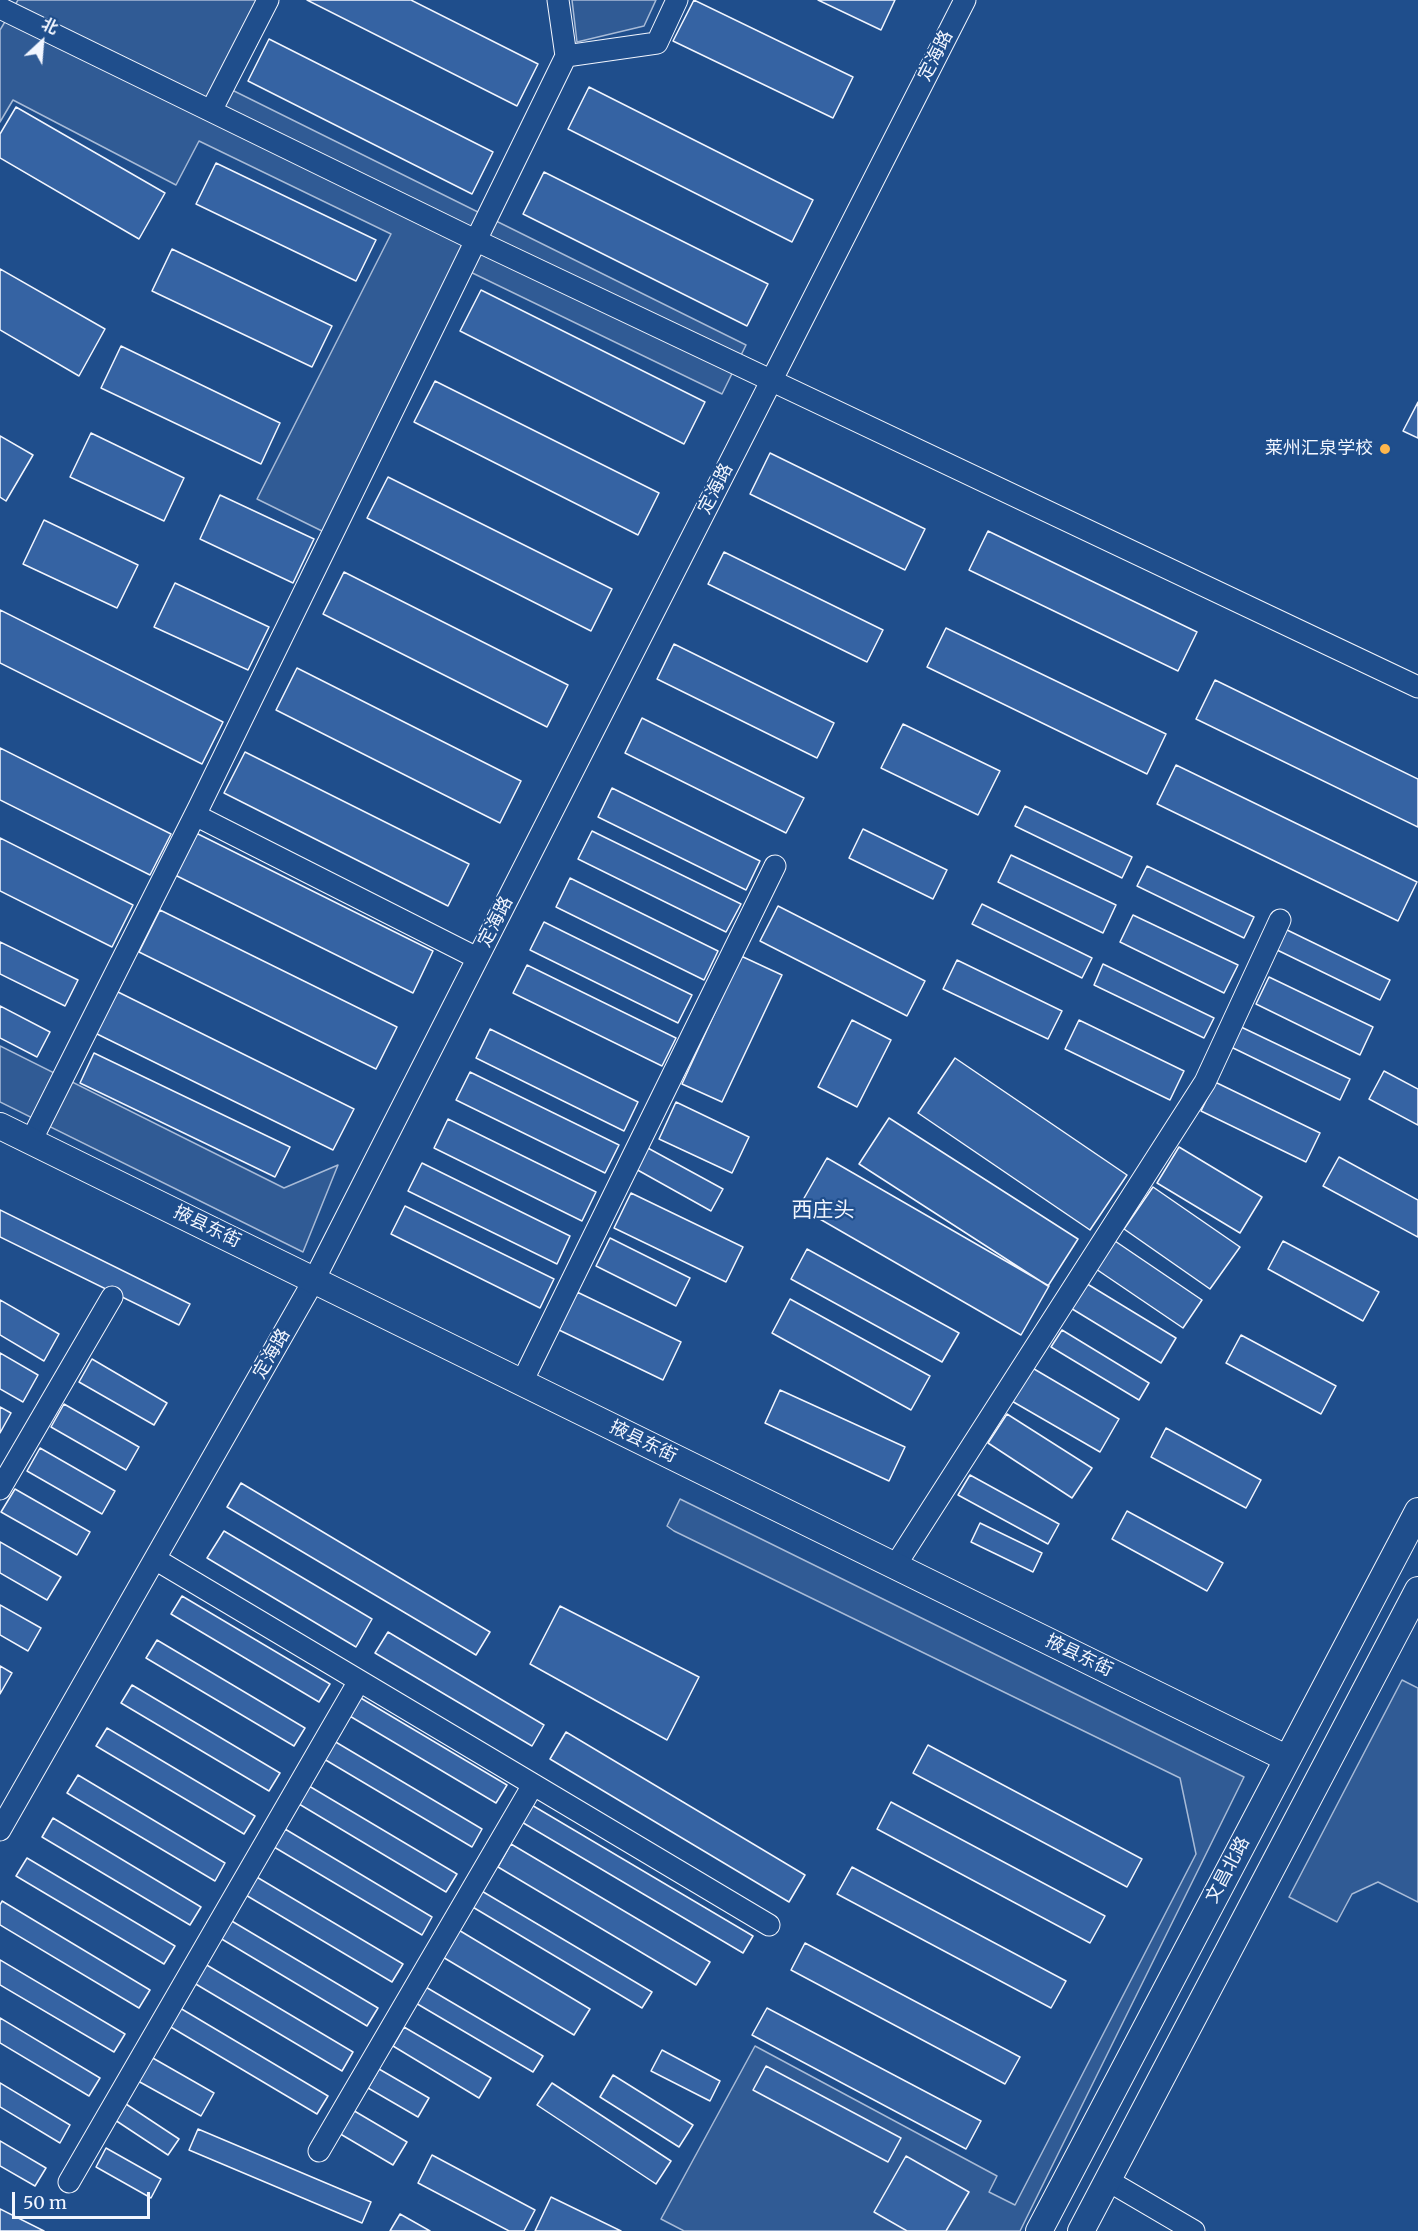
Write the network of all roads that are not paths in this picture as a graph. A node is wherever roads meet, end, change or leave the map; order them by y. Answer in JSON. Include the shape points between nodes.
{"nodes":[{"id":1,"x":268,"y":0,"type":"edge"},
{"id":2,"x":558,"y":0,"type":"edge"},
{"id":3,"x":677,"y":0,"type":"edge"},
{"id":4,"x":965,"y":0,"type":"edge"},
{"id":5,"x":0,"y":8,"type":"edge"},
{"id":6,"x":566,"y":56,"type":"junction"},
{"id":7,"x":210,"y":111,"type":"junction"},
{"id":8,"x":475,"y":240,"type":"junction"},
{"id":9,"x":771,"y":382,"type":"junction"},
{"id":10,"x":1418,"y":687,"type":"edge"},
{"id":11,"x":195,"y":815,"type":"junction"},
{"id":12,"x":775,"y":866,"type":"dead end"},
{"id":13,"x":1280,"y":920,"type":"dead end"},
{"id":14,"x":477,"y":958,"type":"junction"},
{"id":15,"x":0,"y":1126,"type":"edge"},
{"id":16,"x":31,"y":1141,"type":"junction"},
{"id":17,"x":314,"y":1280,"type":"junction"},
{"id":18,"x":112,"y":1298,"type":"dead end"},
{"id":19,"x":522,"y":1382,"type":"junction"},
{"id":20,"x":0,"y":1489,"type":"edge"},
{"id":21,"x":1418,"y":1511,"type":"edge"},
{"id":22,"x":154,"y":1559,"type":"junction"},
{"id":23,"x":895,"y":1566,"type":"junction"},
{"id":24,"x":1418,"y":1590,"type":"edge"},
{"id":25,"x":359,"y":1681,"type":"junction"},
{"id":26,"x":1286,"y":1758,"type":"junction"},
{"id":27,"x":533,"y":1785,"type":"junction"},
{"id":28,"x":0,"y":1830,"type":"edge"},
{"id":29,"x":769,"y":1926,"type":"dead end"},
{"id":30,"x":319,"y":2151,"type":"dead end"},
{"id":31,"x":1107,"y":2180,"type":"junction"},
{"id":32,"x":69,"y":2182,"type":"dead end"},
{"id":33,"x":1039,"y":2231,"type":"edge"},
{"id":34,"x":1080,"y":2231,"type":"edge"},
{"id":35,"x":1194,"y":2231,"type":"edge"}],
"edges":[{"from":1,"to":7,"type":"street"},
{"from":2,"to":6,"type":"street"},
{"from":3,"to":6,"type":"street","via":[[657,44]]},
{"from":4,"to":9,"type":"street","name":"定海路"},
{"from":5,"to":7,"type":"street"},
{"from":6,"to":8,"type":"street"},
{"from":7,"to":8,"type":"street"},
{"from":8,"to":9,"type":"street"},
{"from":8,"to":11,"type":"street"},
{"from":9,"to":10,"type":"street"},
{"from":9,"to":14,"type":"street","name":"定海路"},
{"from":11,"to":14,"type":"street"},
{"from":11,"to":16,"type":"street"},
{"from":12,"to":19,"type":"street"},
{"from":13,"to":23,"type":"street","via":[[1205,1082]]},
{"from":14,"to":17,"type":"street","name":"定海路"},
{"from":15,"to":16,"type":"main road","name":"掖县东街"},
{"from":16,"to":17,"type":"main road","name":"掖县东街"},
{"from":17,"to":19,"type":"main road","name":"掖县东街"},
{"from":17,"to":22,"type":"street","name":"定海路"},
{"from":18,"to":20,"type":"street"},
{"from":19,"to":23,"type":"main road","name":"掖县东街"},
{"from":21,"to":26,"type":"main road","name":"文昌北路"},
{"from":22,"to":25,"type":"street"},
{"from":22,"to":28,"type":"street","name":"定海路"},
{"from":23,"to":26,"type":"main road","name":"掖县东街"},
{"from":24,"to":31,"type":"main road","name":"文昌北路"},
{"from":25,"to":27,"type":"street"},
{"from":25,"to":32,"type":"street"},
{"from":26,"to":33,"type":"main road","name":"文昌北路"},
{"from":27,"to":29,"type":"street"},
{"from":27,"to":30,"type":"street"},
{"from":31,"to":34,"type":"main road","name":"文昌北路"},
{"from":31,"to":35,"type":"street"}]}
